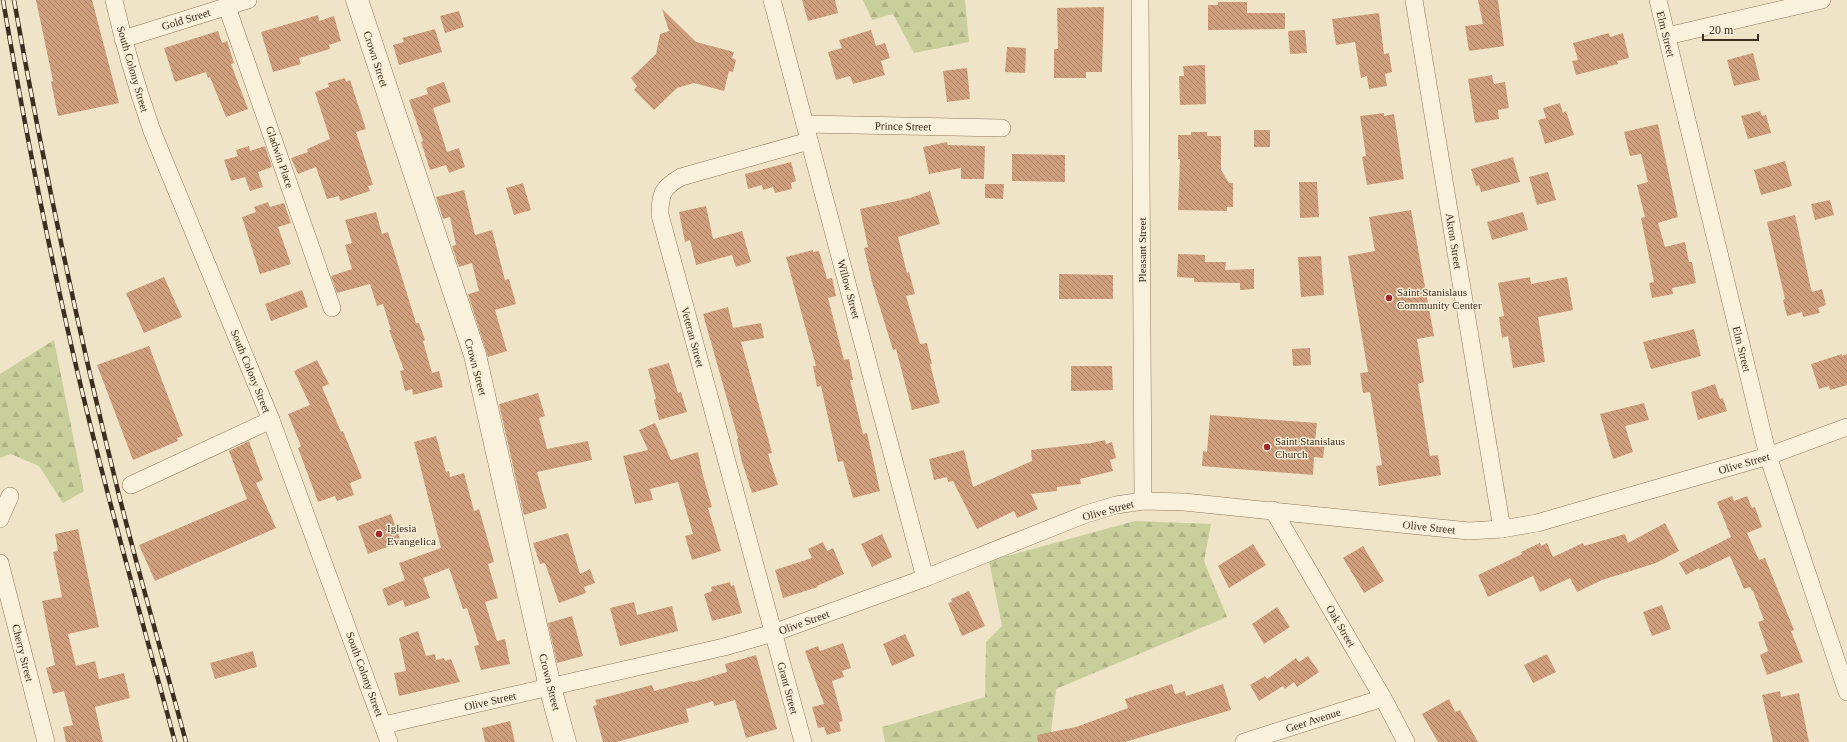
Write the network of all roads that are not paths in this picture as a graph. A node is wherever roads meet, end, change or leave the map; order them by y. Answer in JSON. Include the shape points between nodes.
{"nodes":[{"id":1,"x":114,"y":0,"type":"edge"},
{"id":2,"x":248,"y":0,"type":"edge"},
{"id":3,"x":357,"y":0,"type":"edge"},
{"id":4,"x":772,"y":0,"type":"edge"},
{"id":5,"x":1140,"y":0,"type":"edge"},
{"id":6,"x":1414,"y":0,"type":"edge"},
{"id":7,"x":1658,"y":0,"type":"edge"},
{"id":8,"x":1822,"y":0,"type":"edge"},
{"id":9,"x":227,"y":7,"type":"junction"},
{"id":10,"x":1667,"y":36,"type":"junction"},
{"id":11,"x":123,"y":39,"type":"junction"},
{"id":12,"x":805,"y":124,"type":"junction"},
{"id":13,"x":1002,"y":128,"type":"dead end"},
{"id":14,"x":809,"y":142,"type":"junction"},
{"id":15,"x":332,"y":308,"type":"dead end"},
{"id":16,"x":271,"y":420,"type":"junction"},
{"id":17,"x":1847,"y":427,"type":"edge"},
{"id":18,"x":1768,"y":456,"type":"junction"},
{"id":19,"x":131,"y":485,"type":"dead end"},
{"id":20,"x":10,"y":496,"type":"dead end"},
{"id":21,"x":1143,"y":501,"type":"junction"},
{"id":22,"x":1274,"y":510,"type":"junction"},
{"id":23,"x":0,"y":519,"type":"edge"},
{"id":24,"x":1502,"y":529,"type":"junction"},
{"id":25,"x":0,"y":563,"type":"edge"},
{"id":26,"x":925,"y":578,"type":"junction"},
{"id":27,"x":773,"y":633,"type":"junction"},
{"id":28,"x":550,"y":687,"type":"junction"},
{"id":29,"x":1847,"y":692,"type":"edge"},
{"id":30,"x":1383,"y":698,"type":"junction"},
{"id":31,"x":384,"y":725,"type":"junction"},
{"id":32,"x":46,"y":742,"type":"edge"},
{"id":33,"x":389,"y":742,"type":"edge"},
{"id":34,"x":565,"y":742,"type":"edge"},
{"id":35,"x":803,"y":742,"type":"edge"},
{"id":36,"x":1244,"y":742,"type":"edge"},
{"id":37,"x":1406,"y":742,"type":"edge"}],
"edges":[{"from":1,"to":11,"type":"street","name":"South Colony Street"},
{"from":2,"to":9,"type":"street","name":"Gold Street"},
{"from":3,"to":28,"type":"street","name":"Crown Street","via":[[475,356]]},
{"from":4,"to":12,"type":"street","name":"Willow Street"},
{"from":5,"to":21,"type":"street","name":"Pleasant Street"},
{"from":6,"to":24,"type":"street","name":"Akron Street"},
{"from":7,"to":10,"type":"street","name":"Elm Street"},
{"from":8,"to":10,"type":"street"},
{"from":9,"to":11,"type":"street","name":"Gold Street"},
{"from":9,"to":15,"type":"street","name":"Gladwin Place"},
{"from":10,"to":18,"type":"street","name":"Elm Street"},
{"from":11,"to":16,"type":"street","name":"South Colony Street","via":[[152,131]]},
{"from":12,"to":13,"type":"street","name":"Prince Street"},
{"from":12,"to":14,"type":"street","name":"Willow Street"},
{"from":14,"to":26,"type":"street","name":"Willow Street"},
{"from":14,"to":27,"type":"street","name":"Veteran Street","via":[[681,177],[668,184],[660,199],[660,215]]},
{"from":16,"to":19,"type":"street"},
{"from":16,"to":31,"type":"street","name":"South Colony Street"},
{"from":17,"to":18,"type":"street","name":"Olive Street"},
{"from":18,"to":24,"type":"street","name":"Olive Street","via":[[1537,523]]},
{"from":18,"to":29,"type":"street","name":"Elm Street"},
{"from":20,"to":23,"type":"street"},
{"from":21,"to":22,"type":"street","name":"Olive Street"},
{"from":21,"to":26,"type":"street","name":"Olive Street","via":[[1116,505],[1086,514]]},
{"from":22,"to":24,"type":"street","name":"Olive Street","via":[[1469,531]]},
{"from":22,"to":30,"type":"street","name":"Oak Street"},
{"from":25,"to":32,"type":"street","name":"Cherry Street"},
{"from":26,"to":27,"type":"street","name":"Olive Street"},
{"from":27,"to":28,"type":"street","name":"Olive Street","via":[[724,647]]},
{"from":27,"to":35,"type":"street","name":"Grant Street"},
{"from":28,"to":31,"type":"street","name":"Olive Street"},
{"from":28,"to":34,"type":"street","name":"Crown Street"},
{"from":30,"to":36,"type":"street","name":"Geer Avenue"},
{"from":30,"to":37,"type":"street","name":"Oak Street"},
{"from":31,"to":33,"type":"street","name":"South Colony Street"}]}
